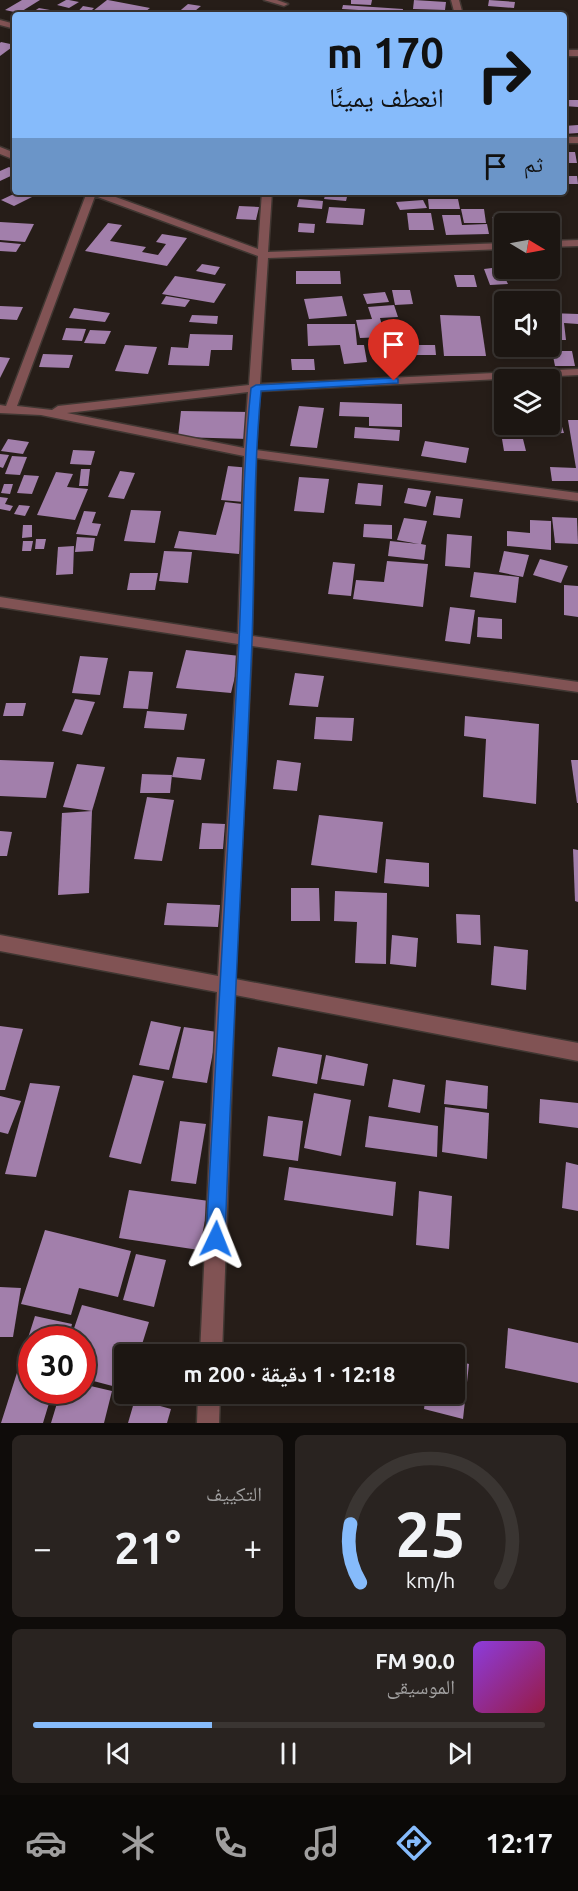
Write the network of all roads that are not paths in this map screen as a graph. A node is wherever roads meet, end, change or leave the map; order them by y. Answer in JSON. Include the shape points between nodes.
{"nodes":[{"id":1,"x":268,"y":0,"type":"edge"},
{"id":2,"x":284,"y":2,"type":"edge"},
{"id":3,"x":92,"y":195,"type":"edge"},
{"id":4,"x":101,"y":195,"type":"edge"},
{"id":5,"x":267,"y":195,"type":"edge"},
{"id":6,"x":578,"y":243,"type":"edge"},
{"id":7,"x":560,"y":244,"type":"edge"},
{"id":8,"x":494,"y":246,"type":"edge"},
{"id":9,"x":264,"y":255,"type":"junction"},
{"id":10,"x":578,"y":372,"type":"edge"},
{"id":11,"x":256,"y":388,"type":"junction"},
{"id":12,"x":5,"y":409,"type":"edge"},
{"id":13,"x":41,"y":411,"type":"junction"},
{"id":14,"x":250,"y":453,"type":"junction"},
{"id":15,"x":578,"y":497,"type":"edge"},
{"id":16,"x":0,"y":602,"type":"edge"},
{"id":17,"x":245,"y":640,"type":"junction"},
{"id":18,"x":578,"y":687,"type":"edge"},
{"id":19,"x":0,"y":943,"type":"edge"},
{"id":20,"x":226,"y":986,"type":"junction"},
{"id":21,"x":578,"y":1052,"type":"edge"},
{"id":22,"x":211,"y":1344,"type":"edge"},
{"id":23,"x":209,"y":1404,"type":"edge"},
{"id":24,"x":208,"y":1423,"type":"edge"}],
"edges":[{"from":1,"to":2,"type":"street"},
{"from":3,"to":12,"type":"street"},
{"from":4,"to":9,"type":"street"},
{"from":5,"to":9,"type":"street"},
{"from":6,"to":7,"type":"street"},
{"from":8,"to":9,"type":"street"},
{"from":9,"to":11,"type":"street"},
{"from":10,"to":11,"type":"street"},
{"from":11,"to":13,"type":"street"},
{"from":11,"to":14,"type":"street"},
{"from":12,"to":13,"type":"street"},
{"from":13,"to":14,"type":"street"},
{"from":14,"to":15,"type":"street"},
{"from":14,"to":17,"type":"street"},
{"from":16,"to":17,"type":"street"},
{"from":17,"to":18,"type":"street"},
{"from":17,"to":20,"type":"street"},
{"from":19,"to":20,"type":"street"},
{"from":20,"to":21,"type":"street"},
{"from":20,"to":22,"type":"street"},
{"from":23,"to":24,"type":"street"}]}
